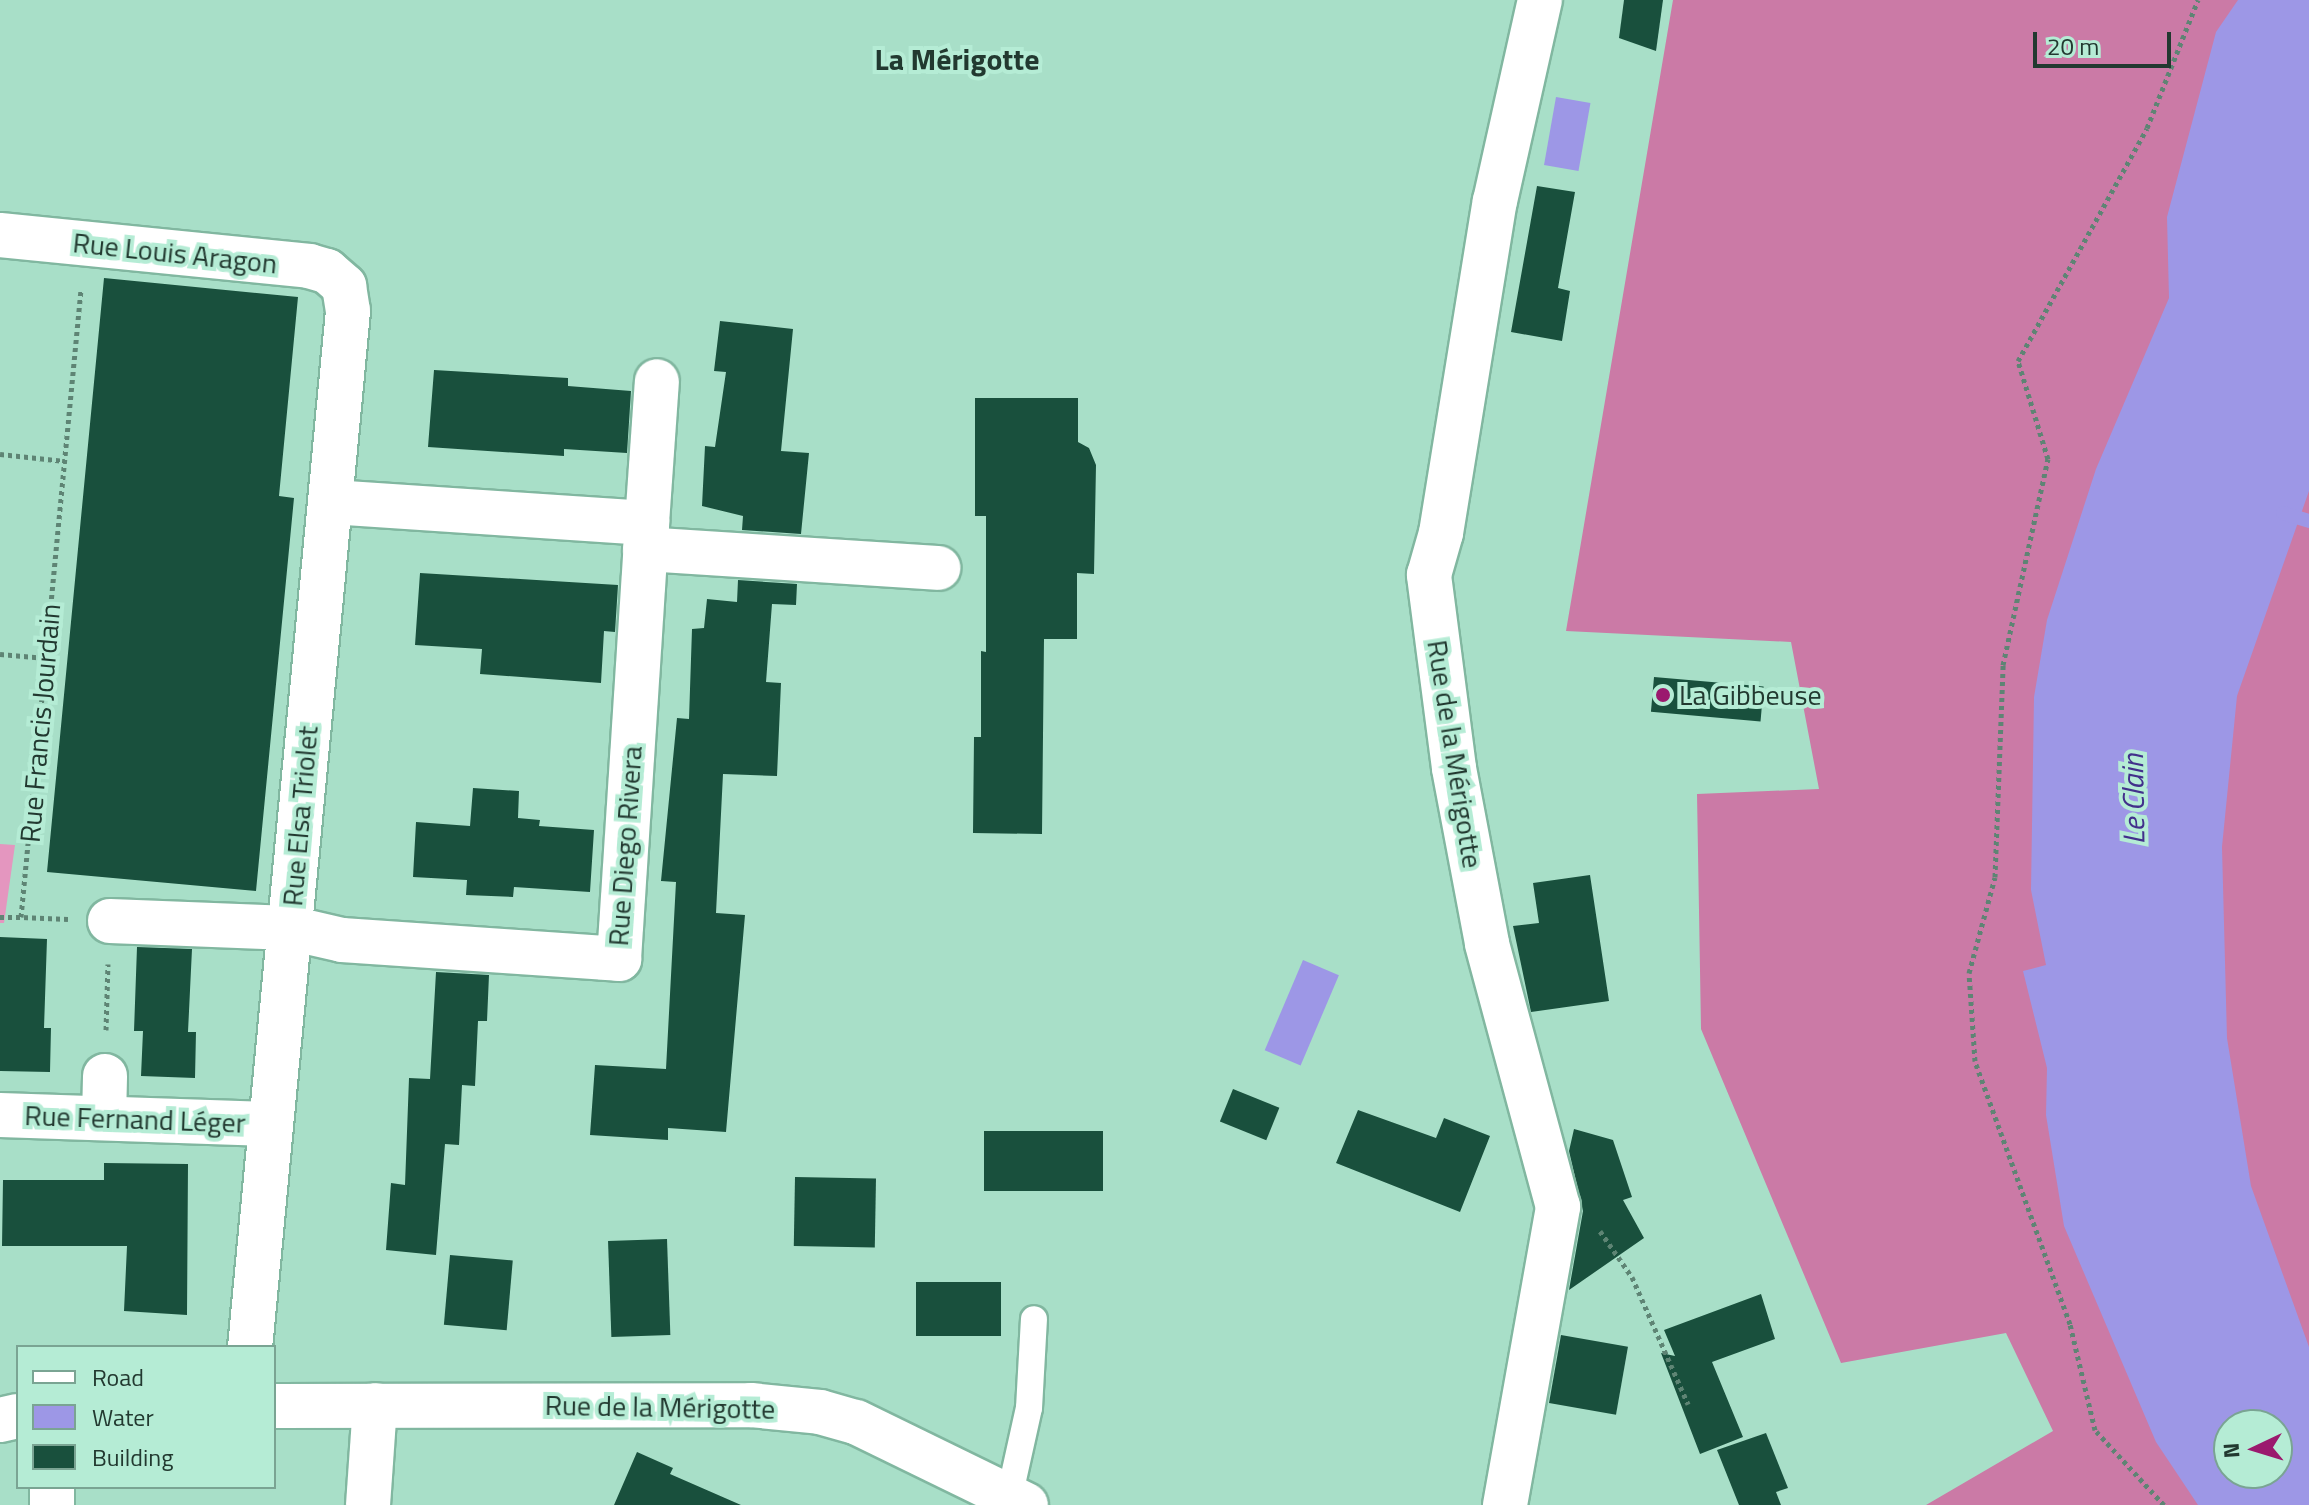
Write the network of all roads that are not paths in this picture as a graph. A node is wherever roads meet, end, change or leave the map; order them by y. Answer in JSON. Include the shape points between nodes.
{"nodes":[{"id":1,"x":1540,"y":0,"type":"edge"},
{"id":2,"x":0,"y":235,"type":"edge"},
{"id":3,"x":344,"y":286,"type":"joint"},
{"id":4,"x":657,"y":381,"type":"dead end"},
{"id":5,"x":331,"y":502,"type":"junction"},
{"id":6,"x":646,"y":536,"type":"junction"},
{"id":7,"x":938,"y":568,"type":"dead end"},
{"id":8,"x":110,"y":921,"type":"road end"},
{"id":9,"x":290,"y":928,"type":"junction"},
{"id":10,"x":0,"y":1115,"type":"edge"},
{"id":11,"x":269,"y":1124,"type":"junction"},
{"id":12,"x":1034,"y":1319,"type":"dead end"},
{"id":13,"x":250,"y":1345,"type":"edge"},
{"id":14,"x":375,"y":1405,"type":"junction"},
{"id":15,"x":276,"y":1406,"type":"edge"},
{"id":16,"x":1017,"y":1501,"type":"edge"},
{"id":17,"x":368,"y":1505,"type":"edge"},
{"id":18,"x":1505,"y":1505,"type":"edge"}],
"edges":[{"from":1,"to":18,"type":"street","name":"Rue de la Mérigotte","via":[[1495,201],[1441,533],[1429,575],[1454,768],[1487,943],[1558,1207]]},
{"from":2,"to":3,"type":"street","name":"Rue Louis Aragon","via":[[309,266],[327,271]]},
{"from":3,"to":5,"type":"street","name":"Rue Elsa Triolet","via":[[348,311]]},
{"from":4,"to":6,"type":"street","name":"Rue Diego Rivera"},
{"from":5,"to":6,"type":"street"},
{"from":5,"to":9,"type":"street","name":"Rue Elsa Triolet"},
{"from":6,"to":7,"type":"street"},
{"from":6,"to":9,"type":"street","name":"Rue Diego Rivera","via":[[619,959],[342,940]]},
{"from":8,"to":9,"type":"street"},
{"from":9,"to":11,"type":"street","name":"Rue Elsa Triolet"},
{"from":10,"to":11,"type":"street","name":"Rue Fernand Léger","via":[[104,1097]]},
{"from":11,"to":13,"type":"street","name":"Rue Elsa Triolet"},
{"from":12,"to":16,"type":"lane"},
{"from":14,"to":15,"type":"street","name":"Rue de la Mérigotte"},
{"from":14,"to":16,"type":"street","name":"Rue de la Mérigotte","via":[[751,1405],[820,1412],[884,1435]]},
{"from":14,"to":17,"type":"street"}]}
